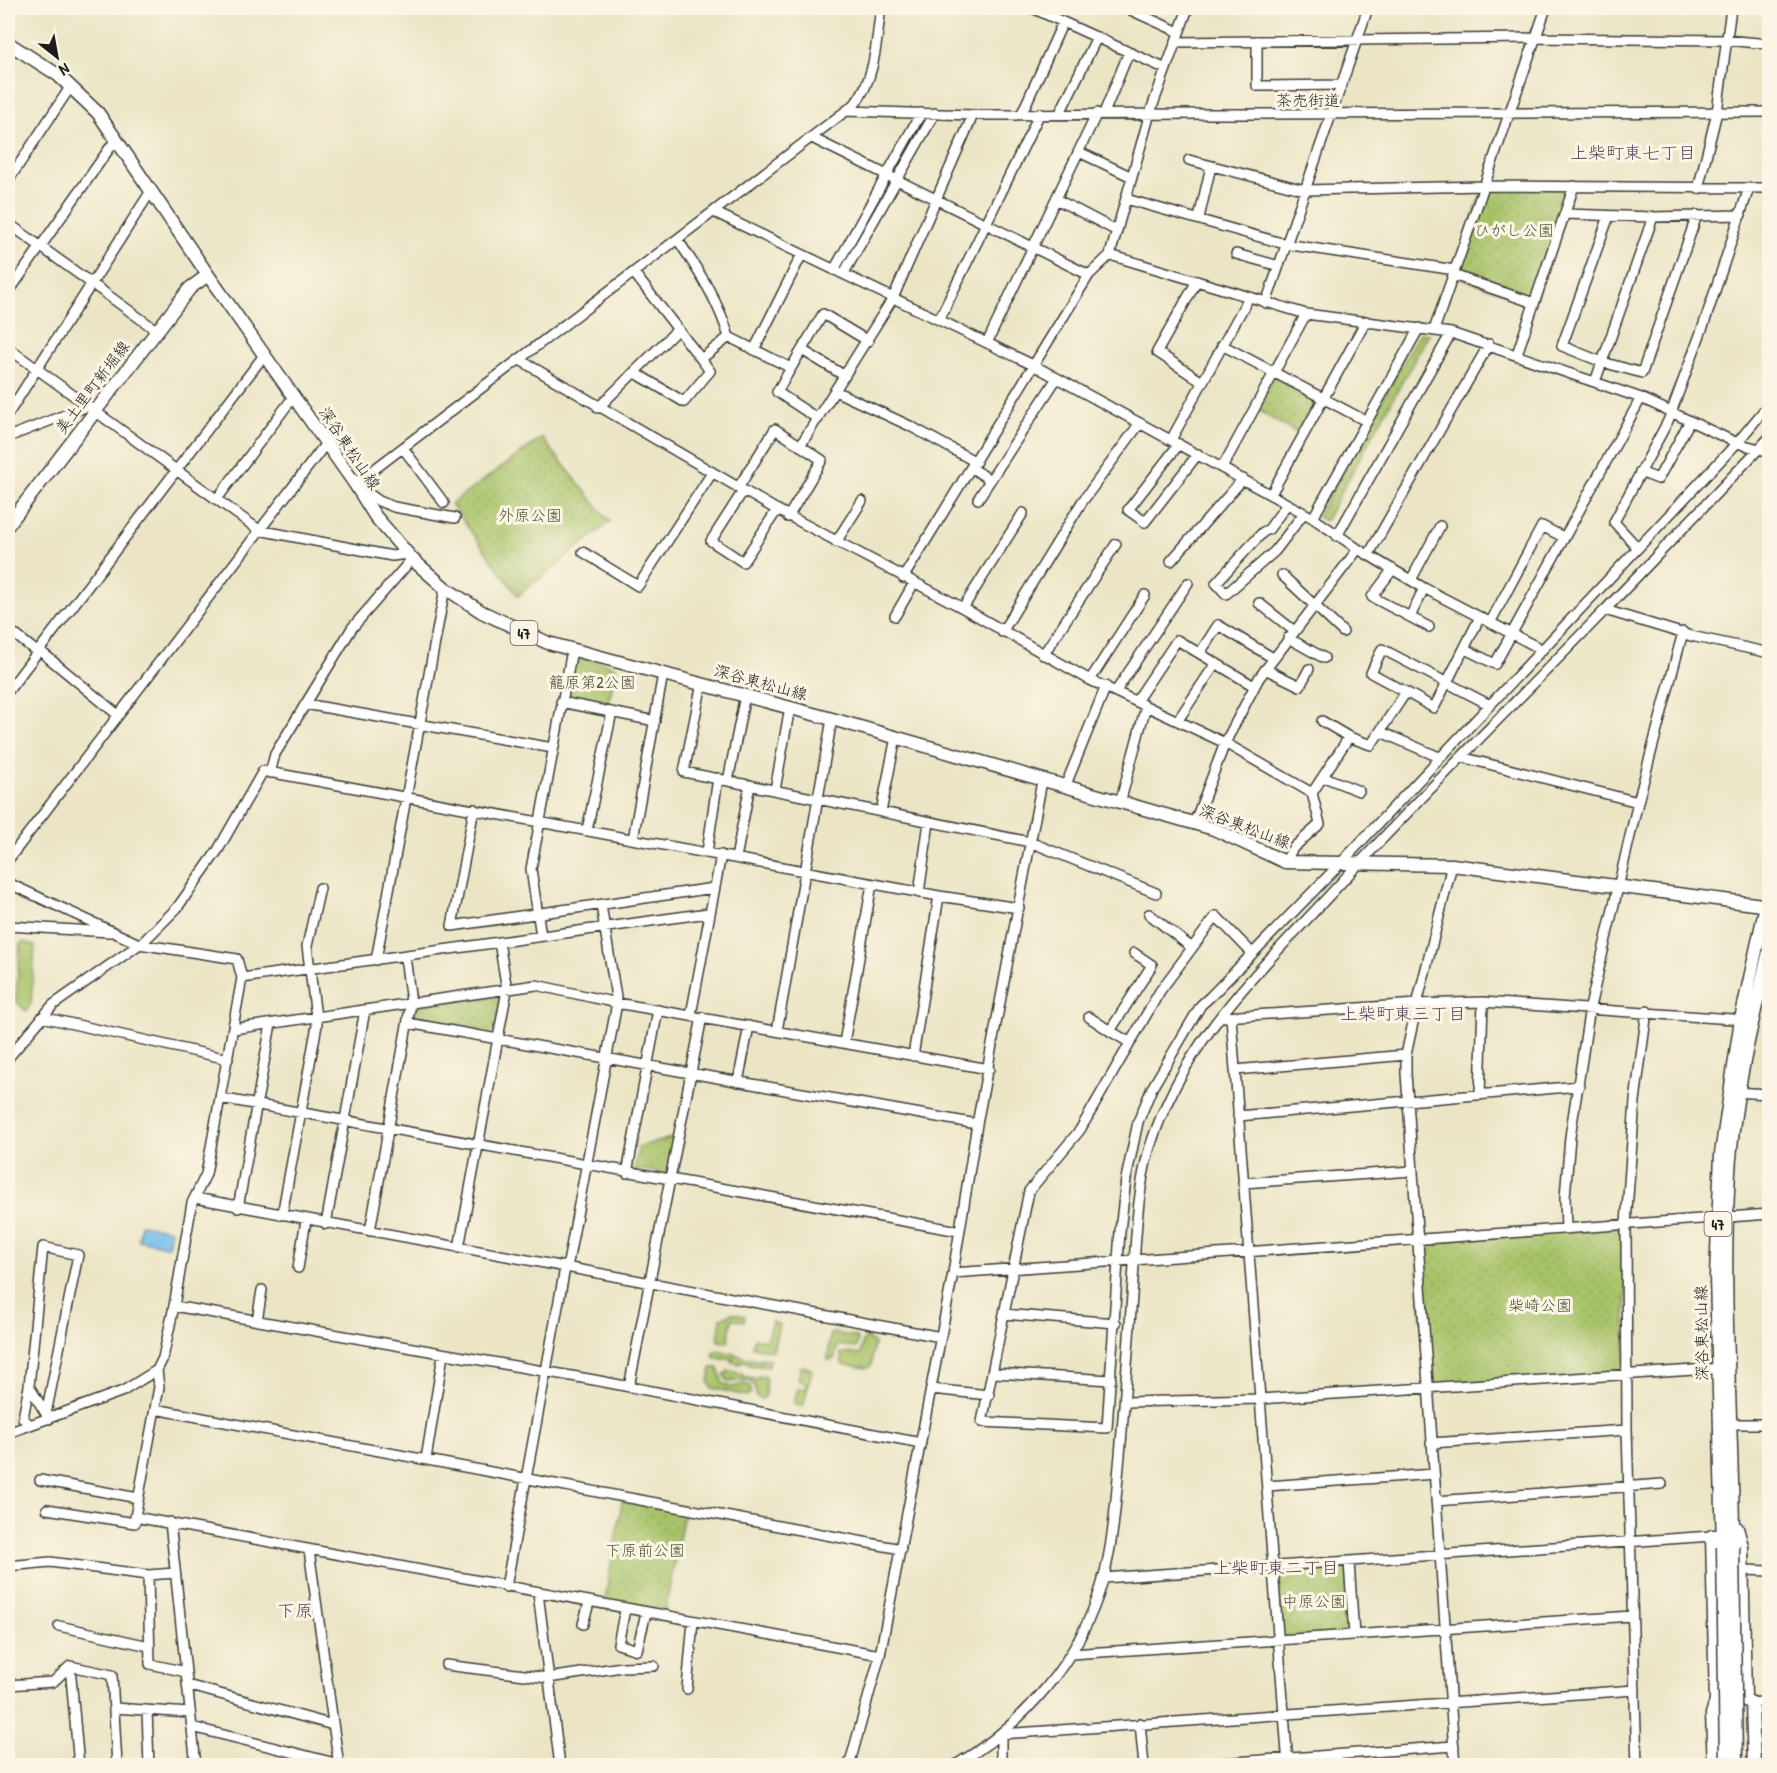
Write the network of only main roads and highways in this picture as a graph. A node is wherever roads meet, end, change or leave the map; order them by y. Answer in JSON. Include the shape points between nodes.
{"nodes":[{"id":1,"x":10,"y":49,"type":"edge"},
{"id":2,"x":208,"y":275,"type":"junction"},
{"id":3,"x":8,"y":525,"type":"edge"},
{"id":4,"x":1768,"y":905,"type":"edge"},
{"id":5,"x":1770,"y":948,"type":"edge"},
{"id":6,"x":1746,"y":1020,"type":"junction"},
{"id":7,"x":1725,"y":1424,"type":"junction"},
{"id":8,"x":1732,"y":1513,"type":"junction"},
{"id":9,"x":1722,"y":1541,"type":"junction"},
{"id":10,"x":1714,"y":1766,"type":"edge"},
{"id":11,"x":1726,"y":1766,"type":"edge"},
{"id":12,"x":1736,"y":1766,"type":"edge"},
{"id":13,"x":1754,"y":1766,"type":"edge"}],
"edges":[{"from":1,"to":2,"type":"main road","name":"深谷東松山線","number":"47","via":[[58,75],[87,100]]},
{"from":2,"to":3,"type":"main road","name":"美土里町新堀線","via":[[190,288],[91,408]]},
{"from":2,"to":4,"type":"main road","name":"深谷東松山線","number":"47","via":[[375,516],[445,588],[505,625],[572,650],[790,707],[1214,829],[1285,862],[1452,865]]},
{"from":4,"to":6,"type":"main road","name":"深谷東松山線","number":"47"},
{"from":5,"to":6,"type":"main road","name":"深谷東松山線","number":"47"},
{"from":6,"to":7,"type":"main road","name":"深谷東松山線","number":"47","via":[[1734,1092],[1723,1216]]},
{"from":7,"to":8,"type":"main road","name":"深谷東松山線","number":"47"},
{"from":7,"to":9,"type":"main road","name":"深谷東松山線","number":"47"},
{"from":8,"to":9,"type":"main road","name":"深谷東松山線","number":"47"},
{"from":8,"to":13,"type":"main road","via":[[1742,1546]]},
{"from":9,"to":10,"type":"main road","via":[[1716,1701],[1712,1714]]},
{"from":9,"to":11,"type":"main road","name":"深谷東松山線","number":"47","bridge":true},
{"from":9,"to":12,"type":"main road","name":"深谷東松山線","number":"47","bridge":true}]}
